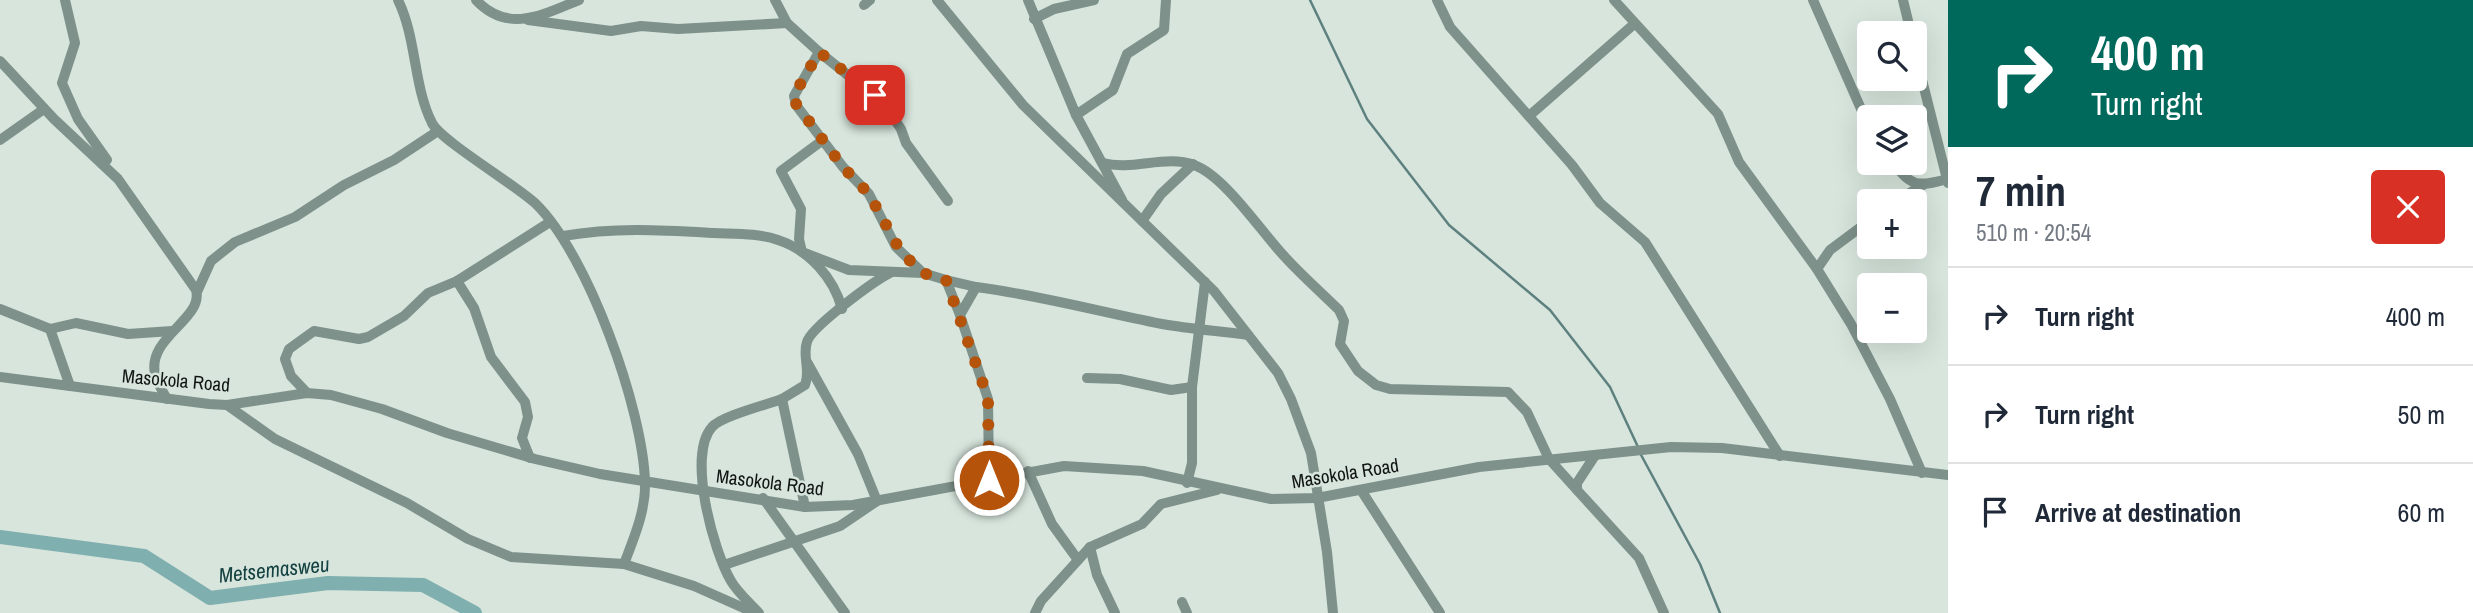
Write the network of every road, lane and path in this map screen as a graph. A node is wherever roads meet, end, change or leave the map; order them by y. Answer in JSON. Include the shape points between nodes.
{"nodes":[{"id":1,"x":65,"y":0,"type":"edge"},
{"id":2,"x":476,"y":0,"type":"edge"},
{"id":3,"x":579,"y":0,"type":"edge"},
{"id":4,"x":775,"y":0,"type":"edge"},
{"id":5,"x":787,"y":0,"type":"edge"},
{"id":6,"x":937,"y":0,"type":"edge"},
{"id":7,"x":1028,"y":0,"type":"edge"},
{"id":8,"x":1094,"y":0,"type":"edge"},
{"id":9,"x":1166,"y":0,"type":"edge"},
{"id":10,"x":1437,"y":0,"type":"edge"},
{"id":11,"x":1614,"y":0,"type":"edge"},
{"id":12,"x":1813,"y":0,"type":"edge"},
{"id":13,"x":1903,"y":0,"type":"edge"},
{"id":14,"x":400,"y":1,"type":"edge"},
{"id":15,"x":785,"y":18,"type":"junction"},
{"id":16,"x":1034,"y":19,"type":"junction"},
{"id":17,"x":528,"y":20,"type":"junction"},
{"id":18,"x":1908,"y":21,"type":"edge"},
{"id":19,"x":1633,"y":25,"type":"junction"},
{"id":20,"x":819,"y":52,"type":"junction"},
{"id":21,"x":0,"y":61,"type":"edge"},
{"id":22,"x":1927,"y":91,"type":"edge"},
{"id":23,"x":1859,"y":105,"type":"edge"},
{"id":24,"x":44,"y":109,"type":"junction"},
{"id":25,"x":1076,"y":115,"type":"junction"},
{"id":26,"x":1529,"y":116,"type":"junction"},
{"id":27,"x":438,"y":131,"type":"junction"},
{"id":28,"x":0,"y":140,"type":"edge"},
{"id":29,"x":823,"y":140,"type":"junction"},
{"id":30,"x":1943,"y":144,"type":"edge"},
{"id":31,"x":1103,"y":163,"type":"junction"},
{"id":32,"x":1193,"y":164,"type":"junction"},
{"id":33,"x":1902,"y":175,"type":"edge"},
{"id":34,"x":115,"y":176,"type":"junction"},
{"id":35,"x":1947,"y":181,"type":"edge"},
{"id":36,"x":1923,"y":185,"type":"junction"},
{"id":37,"x":1916,"y":189,"type":"edge"},
{"id":38,"x":948,"y":201,"type":"dead end"},
{"id":39,"x":1125,"y":206,"type":"junction"},
{"id":40,"x":1142,"y":221,"type":"junction"},
{"id":41,"x":550,"y":222,"type":"junction"},
{"id":42,"x":1857,"y":230,"type":"edge"},
{"id":43,"x":563,"y":236,"type":"junction"},
{"id":44,"x":802,"y":252,"type":"junction"},
{"id":45,"x":1817,"y":269,"type":"junction"},
{"id":46,"x":890,"y":273,"type":"junction"},
{"id":47,"x":923,"y":273,"type":"junction"},
{"id":48,"x":946,"y":280,"type":"junction"},
{"id":49,"x":457,"y":281,"type":"junction"},
{"id":50,"x":1205,"y":282,"type":"junction"},
{"id":51,"x":976,"y":287,"type":"junction"},
{"id":52,"x":197,"y":292,"type":"junction"},
{"id":53,"x":842,"y":309,"type":"junction"},
{"id":54,"x":0,"y":310,"type":"edge"},
{"id":55,"x":960,"y":315,"type":"junction"},
{"id":56,"x":1198,"y":327,"type":"junction"},
{"id":57,"x":50,"y":329,"type":"junction"},
{"id":58,"x":172,"y":331,"type":"junction"},
{"id":59,"x":1248,"y":335,"type":"junction"},
{"id":60,"x":807,"y":362,"type":"junction"},
{"id":61,"x":0,"y":377,"type":"edge"},
{"id":62,"x":1087,"y":378,"type":"dead end"},
{"id":63,"x":70,"y":386,"type":"junction"},
{"id":64,"x":1192,"y":387,"type":"junction"},
{"id":65,"x":307,"y":393,"type":"junction"},
{"id":66,"x":167,"y":399,"type":"junction"},
{"id":67,"x":782,"y":400,"type":"junction"},
{"id":68,"x":227,"y":405,"type":"junction"},
{"id":69,"x":1780,"y":456,"type":"junction"},
{"id":70,"x":1594,"y":457,"type":"junction"},
{"id":71,"x":530,"y":458,"type":"junction"},
{"id":72,"x":1549,"y":459,"type":"junction"},
{"id":73,"x":1028,"y":471,"type":"junction"},
{"id":74,"x":1922,"y":473,"type":"junction"},
{"id":75,"x":1948,"y":475,"type":"edge"},
{"id":76,"x":989,"y":480,"type":"junction"},
{"id":77,"x":645,"y":482,"type":"junction"},
{"id":78,"x":1187,"y":483,"type":"junction"},
{"id":79,"x":1219,"y":490,"type":"junction"},
{"id":80,"x":1361,"y":490,"type":"junction"},
{"id":81,"x":1577,"y":490,"type":"junction"},
{"id":82,"x":704,"y":492,"type":"junction"},
{"id":83,"x":763,"y":498,"type":"junction"},
{"id":84,"x":1317,"y":498,"type":"junction"},
{"id":85,"x":877,"y":501,"type":"junction"},
{"id":86,"x":805,"y":507,"type":"junction"},
{"id":87,"x":792,"y":541,"type":"junction"},
{"id":88,"x":1090,"y":547,"type":"junction"},
{"id":89,"x":1078,"y":560,"type":"junction"},
{"id":90,"x":624,"y":564,"type":"junction"},
{"id":91,"x":724,"y":565,"type":"junction"},
{"id":92,"x":757,"y":613,"type":"edge"},
{"id":93,"x":845,"y":613,"type":"edge"},
{"id":94,"x":1035,"y":613,"type":"edge"},
{"id":95,"x":1115,"y":613,"type":"edge"},
{"id":96,"x":1333,"y":613,"type":"edge"},
{"id":97,"x":1440,"y":613,"type":"edge"},
{"id":98,"x":1664,"y":613,"type":"edge"}],
"edges":[{"from":1,"to":34,"type":"street","via":[[75,43],[62,83],[78,119]]},
{"from":2,"to":17,"type":"street","via":[[492,14],[512,21]]},
{"from":3,"to":17,"type":"street"},
{"from":4,"to":15,"type":"street"},
{"from":5,"to":15,"type":"street"},
{"from":6,"to":39,"type":"street","via":[[1023,105]]},
{"from":7,"to":16,"type":"street"},
{"from":8,"to":16,"type":"street"},
{"from":9,"to":25,"type":"street","via":[[1164,30],[1127,54],[1113,90]]},
{"from":10,"to":26,"type":"street","via":[[1450,27]]},
{"from":11,"to":19,"type":"street"},
{"from":12,"to":23,"type":"street"},
{"from":13,"to":18,"type":"street"},
{"from":14,"to":27,"type":"street","via":[[422,94]]},
{"from":15,"to":17,"type":"street","via":[[611,31]]},
{"from":15,"to":20,"type":"street"},
{"from":16,"to":25,"type":"street"},
{"from":19,"to":26,"type":"street"},
{"from":19,"to":45,"type":"street","via":[[1706,97],[1739,162]]},
{"from":20,"to":29,"type":"street","via":[[794,101]]},
{"from":20,"to":38,"type":"street","via":[[884,104]]},
{"from":21,"to":24,"type":"street"},
{"from":22,"to":30,"type":"street"},
{"from":24,"to":28,"type":"street"},
{"from":24,"to":34,"type":"street"},
{"from":25,"to":31,"type":"street"},
{"from":26,"to":69,"type":"street","via":[[1601,203],[1650,249]]},
{"from":27,"to":41,"type":"street","via":[[524,193]]},
{"from":27,"to":52,"type":"street","via":[[295,218],[235,242],[211,261]]},
{"from":29,"to":44,"type":"street","via":[[781,171],[801,209]]},
{"from":29,"to":47,"type":"street","via":[[869,194],[897,247]]},
{"from":30,"to":35,"type":"street"},
{"from":31,"to":32,"type":"street"},
{"from":31,"to":39,"type":"street"},
{"from":32,"to":40,"type":"street","via":[[1161,194]]},
{"from":32,"to":72,"type":"street","via":[[1238,202],[1284,257],[1339,310],[1344,321],[1340,344],[1366,380],[1390,389],[1508,392],[1527,412]]},
{"from":33,"to":36,"type":"street"},
{"from":34,"to":52,"type":"street"},
{"from":35,"to":36,"type":"street"},
{"from":36,"to":37,"type":"street"},
{"from":39,"to":40,"type":"street"},
{"from":40,"to":50,"type":"street"},
{"from":41,"to":43,"type":"street"},
{"from":41,"to":49,"type":"street"},
{"from":42,"to":45,"type":"street","via":[[1830,250]]},
{"from":43,"to":44,"type":"street","via":[[639,228],[747,234],[779,240]]},
{"from":43,"to":77,"type":"street","via":[[628,387],[641,439]]},
{"from":44,"to":46,"type":"street","via":[[842,269]]},
{"from":44,"to":53,"type":"street","via":[[831,281]]},
{"from":45,"to":74,"type":"street","via":[[1890,398]]},
{"from":46,"to":47,"type":"street"},
{"from":46,"to":53,"type":"street"},
{"from":47,"to":48,"type":"street"},
{"from":48,"to":51,"type":"street"},
{"from":48,"to":55,"type":"street"},
{"from":49,"to":65,"type":"street","via":[[424,295],[404,316],[368,337],[318,330],[289,349],[285,359],[289,372]]},
{"from":49,"to":71,"type":"street","via":[[474,308],[491,357],[525,402],[528,417],[522,438]]},
{"from":50,"to":56,"type":"street"},
{"from":50,"to":59,"type":"street"},
{"from":51,"to":55,"type":"street"},
{"from":51,"to":56,"type":"street","via":[[1085,305],[1166,325]]},
{"from":52,"to":58,"type":"street","via":[[195,307]]},
{"from":53,"to":60,"type":"street","via":[[810,334],[805,347]]},
{"from":54,"to":57,"type":"street"},
{"from":55,"to":76,"type":"street","via":[[988,398]]},
{"from":56,"to":59,"type":"street"},
{"from":56,"to":64,"type":"street"},
{"from":57,"to":58,"type":"street","via":[[76,323],[128,334]]},
{"from":57,"to":63,"type":"street"},
{"from":58,"to":66,"type":"street","via":[[158,351],[155,373]]},
{"from":59,"to":84,"type":"street","via":[[1278,373],[1291,399],[1311,453]]},
{"from":60,"to":67,"type":"street","via":[[805,385]]},
{"from":60,"to":85,"type":"street","via":[[858,454]]},
{"from":61,"to":63,"type":"street","name":"Masokola Road"},
{"from":62,"to":64,"type":"street","via":[[1121,379],[1171,390]]},
{"from":63,"to":66,"type":"street","name":"Masokola Road"},
{"from":64,"to":78,"type":"street","via":[[1192,463]]},
{"from":65,"to":68,"type":"street","name":"Masokola Road"},
{"from":65,"to":71,"type":"street","name":"Masokola Road","via":[[382,409]]},
{"from":66,"to":68,"type":"street","name":"Masokola Road"},
{"from":67,"to":82,"type":"street","via":[[713,426],[701,454]]},
{"from":67,"to":86,"type":"street"},
{"from":68,"to":90,"type":"street","via":[[275,439],[511,558]]},
{"from":69,"to":70,"type":"street","name":"Masokola Road","via":[[1722,448],[1651,449]]},
{"from":69,"to":74,"type":"street"},
{"from":70,"to":72,"type":"street","name":"Masokola Road"},
{"from":70,"to":81,"type":"street"},
{"from":71,"to":77,"type":"street","name":"Masokola Road"},
{"from":72,"to":80,"type":"street","name":"Masokola Road"},
{"from":72,"to":81,"type":"street"},
{"from":73,"to":76,"type":"street","name":"Masokola Road"},
{"from":73,"to":78,"type":"street","name":"Masokola Road","via":[[1119,467]]},
{"from":73,"to":89,"type":"street","via":[[1052,524]]},
{"from":74,"to":75,"type":"street"},
{"from":76,"to":85,"type":"street","name":"Masokola Road"},
{"from":77,"to":82,"type":"street","name":"Masokola Road"},
{"from":77,"to":90,"type":"street","via":[[638,526]]},
{"from":78,"to":79,"type":"street","name":"Masokola Road"},
{"from":79,"to":84,"type":"street","name":"Masokola Road","via":[[1271,499]]},
{"from":79,"to":88,"type":"street","via":[[1161,504],[1142,524]]},
{"from":80,"to":84,"type":"street","name":"Masokola Road"},
{"from":80,"to":97,"type":"street"},
{"from":81,"to":98,"type":"street","via":[[1634,551]]},
{"from":82,"to":83,"type":"street","name":"Masokola Road"},
{"from":82,"to":91,"type":"street"},
{"from":83,"to":86,"type":"street","name":"Masokola Road"},
{"from":83,"to":87,"type":"street"},
{"from":84,"to":96,"type":"street"},
{"from":85,"to":86,"type":"street","name":"Masokola Road"},
{"from":85,"to":87,"type":"street","via":[[840,526]]},
{"from":87,"to":91,"type":"street"},
{"from":87,"to":93,"type":"street"},
{"from":88,"to":89,"type":"street"},
{"from":88,"to":95,"type":"street"},
{"from":89,"to":94,"type":"street"},
{"from":90,"to":92,"type":"street","via":[[694,586]]},
{"from":91,"to":92,"type":"street","via":[[732,584]]}]}
